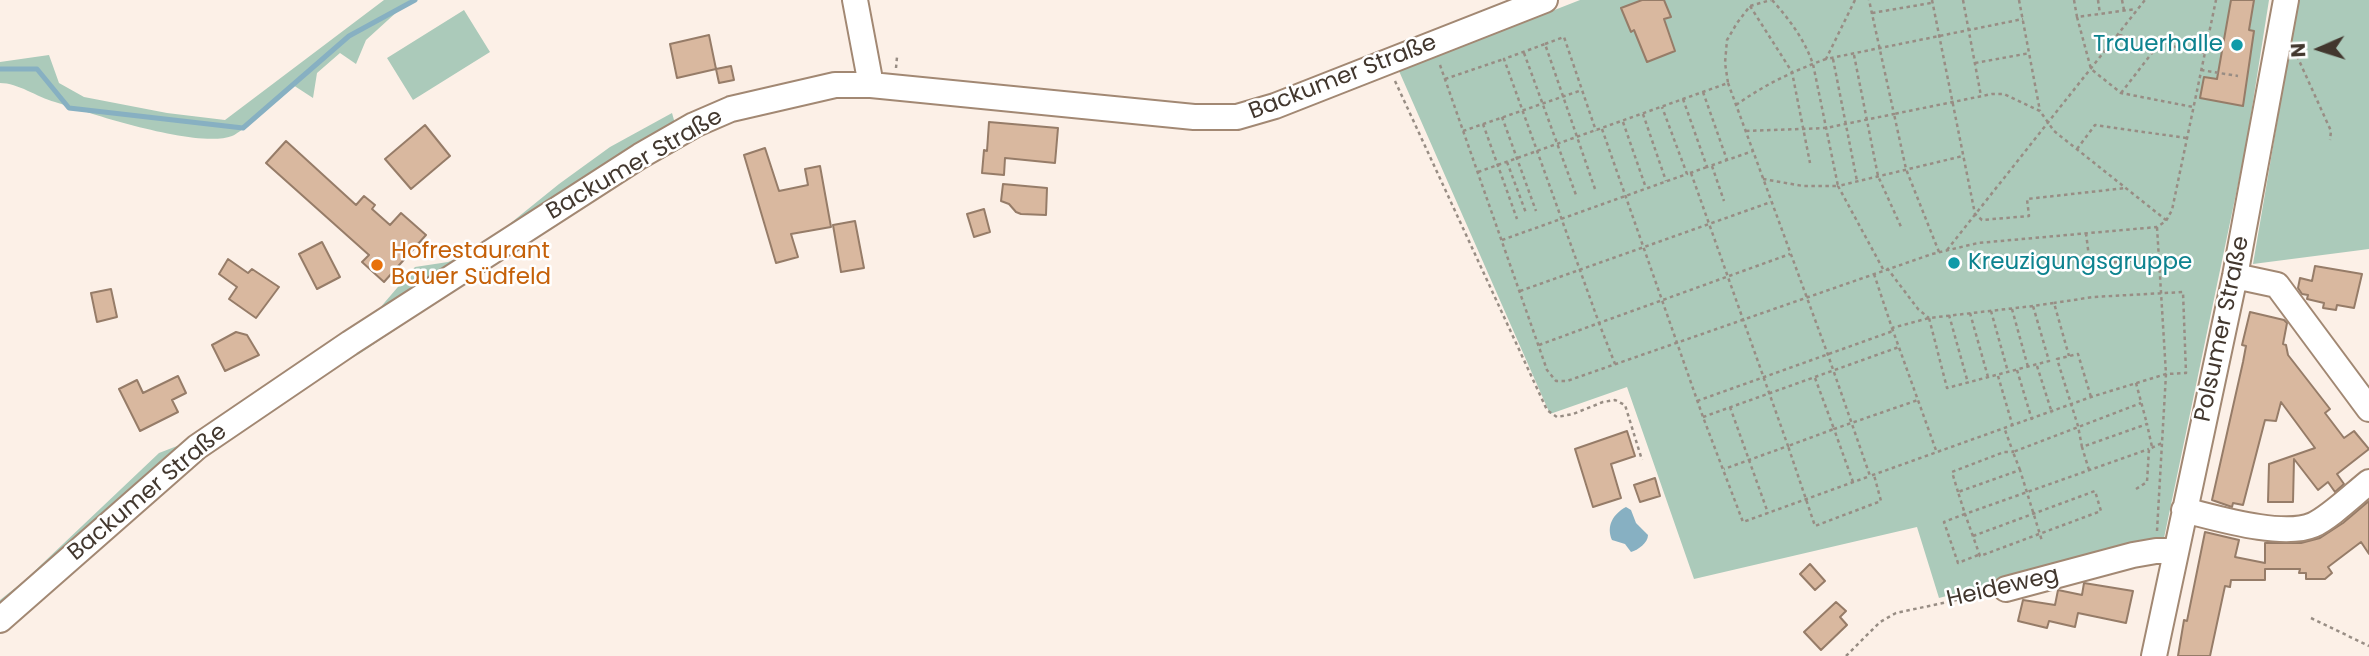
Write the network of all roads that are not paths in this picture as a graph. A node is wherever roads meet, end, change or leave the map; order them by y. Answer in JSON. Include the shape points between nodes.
{"nodes":[{"id":1,"x":855,"y":0,"type":"edge"},
{"id":2,"x":1545,"y":0,"type":"edge"},
{"id":3,"x":2286,"y":0,"type":"edge"},
{"id":4,"x":871,"y":85,"type":"junction"},
{"id":5,"x":2235,"y":276,"type":"junction"},
{"id":6,"x":2369,"y":409,"type":"edge"},
{"id":7,"x":2369,"y":482,"type":"edge"},
{"id":8,"x":2184,"y":510,"type":"junction"},
{"id":9,"x":2166,"y":551,"type":"junction"},
{"id":10,"x":2006,"y":589,"type":"road end"},
{"id":11,"x":0,"y":620,"type":"edge"},
{"id":12,"x":2154,"y":656,"type":"edge"}],
"edges":[{"from":1,"to":4,"type":"street"},
{"from":2,"to":4,"type":"street","name":"Backumer Straße","via":[[1263,111],[1237,117]]},
{"from":3,"to":5,"type":"street","name":"Polsumer Straße"},
{"from":4,"to":11,"type":"street","name":"Backumer Straße","via":[[835,85],[730,109],[640,156],[197,447]]},
{"from":5,"to":6,"type":"street","via":[[2279,275]]},
{"from":5,"to":8,"type":"street","name":"Polsumer Straße"},
{"from":7,"to":8,"type":"street","via":[[2314,525],[2300,529],[2260,527]]},
{"from":8,"to":9,"type":"street","name":"Polsumer Straße"},
{"from":9,"to":10,"type":"street","name":"Heideweg"},
{"from":9,"to":12,"type":"street","name":"Polsumer Straße"}]}
